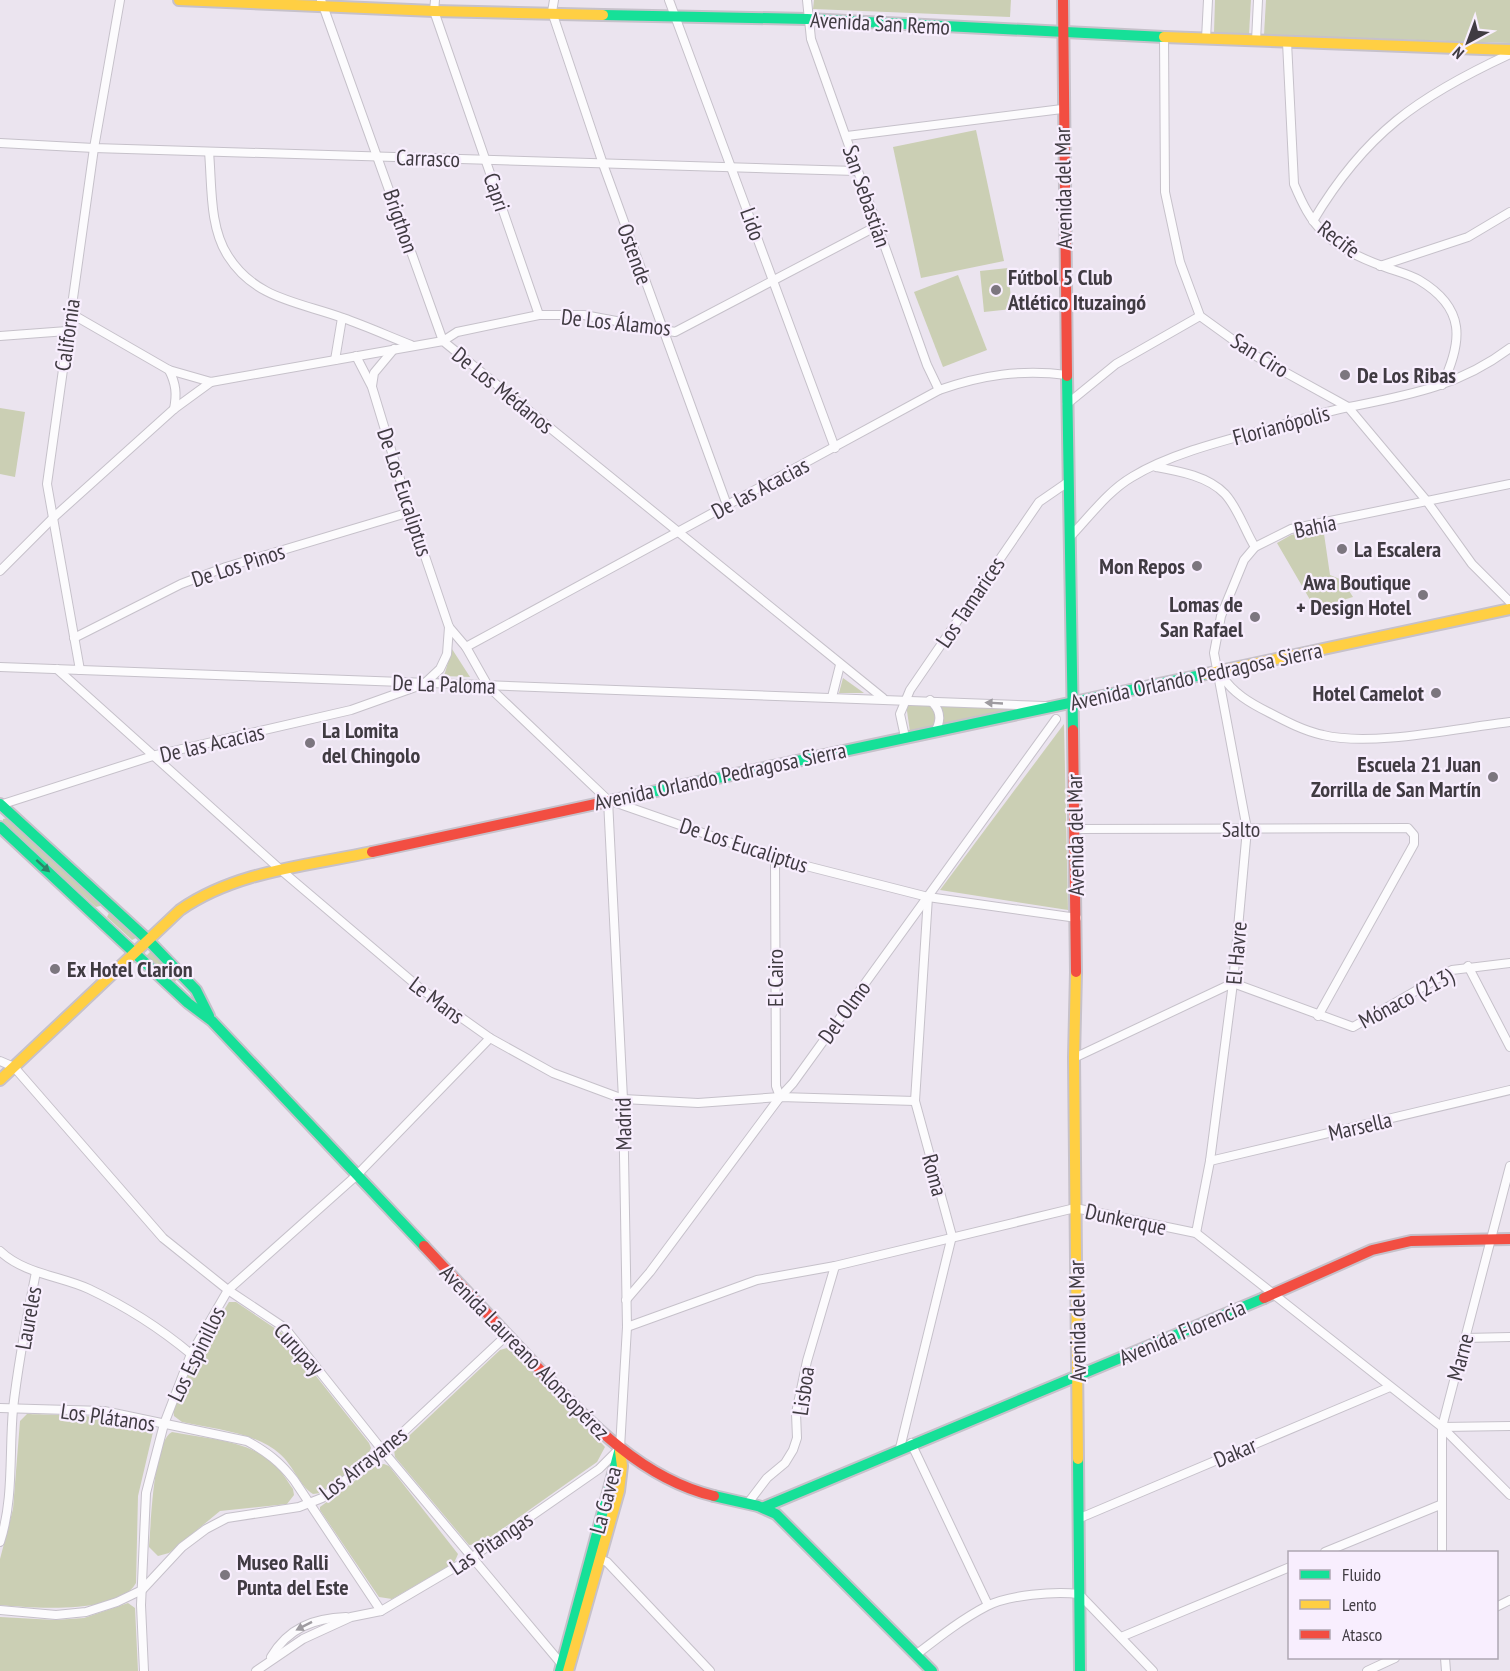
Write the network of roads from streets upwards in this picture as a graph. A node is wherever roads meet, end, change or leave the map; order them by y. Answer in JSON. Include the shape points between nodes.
{"nodes":[{"id":1,"x":120,"y":0,"type":"edge"},
{"id":2,"x":179,"y":0,"type":"edge"},
{"id":3,"x":554,"y":0,"type":"edge"},
{"id":4,"x":669,"y":0,"type":"edge"},
{"id":5,"x":807,"y":0,"type":"edge"},
{"id":6,"x":1063,"y":0,"type":"edge"},
{"id":7,"x":1208,"y":0,"type":"edge"},
{"id":8,"x":1258,"y":0,"type":"edge"},
{"id":9,"x":322,"y":3,"type":"edge"},
{"id":10,"x":434,"y":6,"type":"edge"},
{"id":11,"x":552,"y":12,"type":"junction"},
{"id":12,"x":675,"y":14,"type":"junction"},
{"id":13,"x":807,"y":19,"type":"junction"},
{"id":14,"x":1063,"y":33,"type":"junction"},
{"id":15,"x":1164,"y":36,"type":"junction"},
{"id":16,"x":1206,"y":39,"type":"junction"},
{"id":17,"x":1256,"y":41,"type":"junction"},
{"id":18,"x":1287,"y":42,"type":"junction"},
{"id":19,"x":1510,"y":52,"type":"edge"},
{"id":20,"x":1062,"y":109,"type":"junction"},
{"id":21,"x":847,"y":136,"type":"junction"},
{"id":22,"x":0,"y":143,"type":"edge"},
{"id":23,"x":94,"y":148,"type":"junction"},
{"id":24,"x":209,"y":152,"type":"junction"},
{"id":25,"x":378,"y":156,"type":"junction"},
{"id":26,"x":486,"y":160,"type":"junction"},
{"id":27,"x":603,"y":164,"type":"junction"},
{"id":28,"x":733,"y":170,"type":"junction"},
{"id":29,"x":856,"y":171,"type":"junction"},
{"id":30,"x":1510,"y":212,"type":"edge"},
{"id":31,"x":1313,"y":221,"type":"junction"},
{"id":32,"x":877,"y":226,"type":"junction"},
{"id":33,"x":1380,"y":266,"type":"junction"},
{"id":34,"x":774,"y":282,"type":"junction"},
{"id":35,"x":70,"y":313,"type":"junction"},
{"id":36,"x":539,"y":315,"type":"junction"},
{"id":37,"x":1200,"y":315,"type":"junction"},
{"id":38,"x":342,"y":318,"type":"junction"},
{"id":39,"x":664,"y":331,"type":"junction"},
{"id":40,"x":67,"y":332,"type":"junction"},
{"id":41,"x":0,"y":336,"type":"edge"},
{"id":42,"x":443,"y":341,"type":"junction"},
{"id":43,"x":413,"y":346,"type":"junction"},
{"id":44,"x":1510,"y":348,"type":"edge"},
{"id":45,"x":394,"y":349,"type":"junction"},
{"id":46,"x":357,"y":356,"type":"junction"},
{"id":47,"x":335,"y":360,"type":"junction"},
{"id":48,"x":169,"y":370,"type":"junction"},
{"id":49,"x":1067,"y":375,"type":"junction"},
{"id":50,"x":211,"y":382,"type":"junction"},
{"id":51,"x":1442,"y":386,"type":"junction"},
{"id":52,"x":372,"y":387,"type":"junction"},
{"id":53,"x":939,"y":390,"type":"junction"},
{"id":54,"x":1067,"y":404,"type":"junction"},
{"id":55,"x":1348,"y":407,"type":"junction"},
{"id":56,"x":174,"y":409,"type":"junction"},
{"id":57,"x":835,"y":448,"type":"junction"},
{"id":58,"x":1154,"y":467,"type":"junction"},
{"id":59,"x":1068,"y":482,"type":"junction"},
{"id":60,"x":1510,"y":484,"type":"edge"},
{"id":61,"x":1426,"y":500,"type":"junction"},
{"id":62,"x":727,"y":505,"type":"junction"},
{"id":63,"x":410,"y":512,"type":"junction"},
{"id":64,"x":54,"y":517,"type":"junction"},
{"id":65,"x":678,"y":532,"type":"junction"},
{"id":66,"x":1070,"y":537,"type":"junction"},
{"id":67,"x":1255,"y":547,"type":"junction"},
{"id":68,"x":0,"y":571,"type":"edge"},
{"id":69,"x":1510,"y":602,"type":"edge"},
{"id":70,"x":1510,"y":609,"type":"edge"},
{"id":71,"x":449,"y":627,"type":"junction"},
{"id":72,"x":74,"y":638,"type":"junction"},
{"id":73,"x":466,"y":647,"type":"junction"},
{"id":74,"x":840,"y":665,"type":"junction"},
{"id":75,"x":0,"y":667,"type":"edge"},
{"id":76,"x":57,"y":669,"type":"junction"},
{"id":77,"x":80,"y":670,"type":"junction"},
{"id":78,"x":1219,"y":672,"type":"junction"},
{"id":79,"x":424,"y":684,"type":"junction"},
{"id":80,"x":488,"y":686,"type":"junction"},
{"id":81,"x":832,"y":697,"type":"junction"},
{"id":82,"x":886,"y":699,"type":"junction"},
{"id":83,"x":905,"y":700,"type":"junction"},
{"id":84,"x":930,"y":700,"type":"junction"},
{"id":85,"x":1073,"y":703,"type":"junction"},
{"id":86,"x":1053,"y":706,"type":"junction"},
{"id":87,"x":900,"y":714,"type":"junction"},
{"id":88,"x":1056,"y":719,"type":"dead end"},
{"id":89,"x":1510,"y":722,"type":"edge"},
{"id":90,"x":936,"y":730,"type":"junction"},
{"id":91,"x":906,"y":737,"type":"junction"},
{"id":92,"x":156,"y":755,"type":"junction"},
{"id":93,"x":608,"y":800,"type":"junction"},
{"id":94,"x":0,"y":805,"type":"edge"},
{"id":95,"x":0,"y":827,"type":"edge"},
{"id":96,"x":1075,"y":829,"type":"junction"},
{"id":97,"x":1246,"y":829,"type":"junction"},
{"id":98,"x":775,"y":858,"type":"junction"},
{"id":99,"x":282,"y":871,"type":"junction"},
{"id":100,"x":928,"y":897,"type":"junction"},
{"id":101,"x":111,"y":906,"type":"junction"},
{"id":102,"x":100,"y":918,"type":"junction"},
{"id":103,"x":1077,"y":918,"type":"junction"},
{"id":104,"x":148,"y":940,"type":"junction"},
{"id":105,"x":136,"y":951,"type":"junction"},
{"id":106,"x":1510,"y":963,"type":"edge"},
{"id":107,"x":1468,"y":966,"type":"junction"},
{"id":108,"x":184,"y":978,"type":"junction"},
{"id":109,"x":1233,"y":983,"type":"junction"},
{"id":110,"x":174,"y":988,"type":"junction"},
{"id":111,"x":1318,"y":1016,"type":"junction"},
{"id":112,"x":212,"y":1021,"type":"junction"},
{"id":113,"x":490,"y":1038,"type":"junction"},
{"id":114,"x":1510,"y":1047,"type":"edge"},
{"id":115,"x":1074,"y":1058,"type":"junction"},
{"id":116,"x":0,"y":1061,"type":"edge"},
{"id":117,"x":14,"y":1067,"type":"junction"},
{"id":118,"x":0,"y":1080,"type":"edge"},
{"id":119,"x":1510,"y":1090,"type":"edge"},
{"id":120,"x":780,"y":1097,"type":"junction"},
{"id":121,"x":622,"y":1099,"type":"junction"},
{"id":122,"x":915,"y":1101,"type":"junction"},
{"id":123,"x":1210,"y":1161,"type":"junction"},
{"id":124,"x":1510,"y":1166,"type":"edge"},
{"id":125,"x":357,"y":1175,"type":"junction"},
{"id":126,"x":1075,"y":1208,"type":"junction"},
{"id":127,"x":1196,"y":1233,"type":"junction"},
{"id":128,"x":952,"y":1236,"type":"junction"},
{"id":129,"x":1492,"y":1239,"type":"junction"},
{"id":130,"x":1510,"y":1239,"type":"edge"},
{"id":131,"x":0,"y":1251,"type":"edge"},
{"id":132,"x":835,"y":1266,"type":"junction"},
{"id":133,"x":36,"y":1272,"type":"junction"},
{"id":134,"x":228,"y":1290,"type":"junction"},
{"id":135,"x":1273,"y":1294,"type":"junction"},
{"id":136,"x":626,"y":1300,"type":"junction"},
{"id":137,"x":627,"y":1327,"type":"junction"},
{"id":138,"x":507,"y":1335,"type":"junction"},
{"id":139,"x":1510,"y":1337,"type":"edge"},
{"id":140,"x":1465,"y":1338,"type":"junction"},
{"id":141,"x":191,"y":1354,"type":"junction"},
{"id":142,"x":1078,"y":1375,"type":"junction"},
{"id":143,"x":1390,"y":1387,"type":"junction"},
{"id":144,"x":0,"y":1408,"type":"edge"},
{"id":145,"x":14,"y":1408,"type":"junction"},
{"id":146,"x":164,"y":1424,"type":"junction"},
{"id":147,"x":1510,"y":1426,"type":"edge"},
{"id":148,"x":1442,"y":1427,"type":"junction"},
{"id":149,"x":911,"y":1443,"type":"junction"},
{"id":150,"x":620,"y":1448,"type":"junction"},
{"id":151,"x":900,"y":1448,"type":"junction"},
{"id":152,"x":383,"y":1451,"type":"junction"},
{"id":153,"x":1510,"y":1495,"type":"edge"},
{"id":154,"x":748,"y":1503,"type":"junction"},
{"id":155,"x":309,"y":1504,"type":"junction"},
{"id":156,"x":1440,"y":1505,"type":"junction"},
{"id":157,"x":764,"y":1507,"type":"junction"},
{"id":158,"x":1080,"y":1518,"type":"junction"},
{"id":159,"x":0,"y":1542,"type":"edge"},
{"id":160,"x":1327,"y":1551,"type":"edge"},
{"id":161,"x":1442,"y":1551,"type":"edge"},
{"id":162,"x":596,"y":1557,"type":"junction"},
{"id":163,"x":471,"y":1558,"type":"junction"},
{"id":164,"x":1288,"y":1569,"type":"edge"},
{"id":165,"x":142,"y":1590,"type":"junction"},
{"id":166,"x":1079,"y":1594,"type":"junction"},
{"id":167,"x":988,"y":1605,"type":"junction"},
{"id":168,"x":0,"y":1610,"type":"edge"},
{"id":169,"x":381,"y":1611,"type":"junction"},
{"id":170,"x":1121,"y":1638,"type":"junction"},
{"id":171,"x":916,"y":1654,"type":"junction"},
{"id":172,"x":1393,"y":1659,"type":"edge"},
{"id":173,"x":564,"y":1669,"type":"edge"},
{"id":174,"x":144,"y":1671,"type":"edge"},
{"id":175,"x":256,"y":1671,"type":"edge"},
{"id":176,"x":710,"y":1671,"type":"edge"},
{"id":177,"x":932,"y":1671,"type":"edge"},
{"id":178,"x":1080,"y":1671,"type":"edge"},
{"id":179,"x":1154,"y":1671,"type":"edge"},
{"id":180,"x":1367,"y":1671,"type":"edge"}],
"edges":[{"from":1,"to":23,"type":"street","name":"California"},
{"from":2,"to":9,"type":"street","name":"Avenida San Remo"},
{"from":3,"to":11,"type":"street","name":"Ostende"},
{"from":4,"to":12,"type":"street","name":"Lido"},
{"from":5,"to":13,"type":"street","name":"San Sebastián"},
{"from":6,"to":14,"type":"street","name":"Avenida del Mar"},
{"from":7,"to":16,"type":"street"},
{"from":8,"to":17,"type":"street"},
{"from":9,"to":10,"type":"street","name":"Avenida San Remo"},
{"from":9,"to":25,"type":"street","name":"Brigthon"},
{"from":10,"to":11,"type":"street","name":"Avenida San Remo"},
{"from":10,"to":26,"type":"street","name":"Capri"},
{"from":11,"to":12,"type":"street","name":"Avenida San Remo"},
{"from":11,"to":27,"type":"street","name":"Ostende"},
{"from":12,"to":13,"type":"street","name":"Avenida San Remo"},
{"from":12,"to":28,"type":"street","name":"Lido"},
{"from":13,"to":14,"type":"street","name":"Avenida San Remo"},
{"from":13,"to":21,"type":"street","name":"San Sebastián"},
{"from":14,"to":15,"type":"street","name":"Avenida San Remo"},
{"from":14,"to":20,"type":"street","name":"Avenida del Mar"},
{"from":15,"to":16,"type":"street","name":"Avenida San Remo"},
{"from":15,"to":37,"type":"street","via":[[1165,192],[1180,262]]},
{"from":16,"to":17,"type":"street","name":"Avenida San Remo"},
{"from":17,"to":18,"type":"street","name":"Avenida San Remo"},
{"from":18,"to":19,"type":"street","name":"Avenida San Remo"},
{"from":18,"to":31,"type":"street","name":"Recife","via":[[1294,184]]},
{"from":19,"to":31,"type":"street","via":[[1420,101],[1376,136],[1336,182]]},
{"from":20,"to":21,"type":"street"},
{"from":20,"to":49,"type":"street","name":"Avenida del Mar"},
{"from":21,"to":29,"type":"street","name":"San Sebastián"},
{"from":22,"to":23,"type":"street","name":"Carrasco"},
{"from":23,"to":24,"type":"street","name":"Carrasco"},
{"from":23,"to":35,"type":"street","name":"California"},
{"from":24,"to":25,"type":"street","name":"Carrasco"},
{"from":24,"to":38,"type":"street","via":[[217,228],[227,255],[250,281],[275,297]]},
{"from":25,"to":26,"type":"street","name":"Carrasco"},
{"from":25,"to":42,"type":"street","name":"Brigthon"},
{"from":26,"to":27,"type":"street","name":"Carrasco"},
{"from":26,"to":36,"type":"street","name":"Capri"},
{"from":27,"to":28,"type":"street","name":"Carrasco"},
{"from":27,"to":39,"type":"street","name":"Ostende"},
{"from":28,"to":29,"type":"street","name":"Carrasco"},
{"from":28,"to":34,"type":"street","name":"Lido"},
{"from":29,"to":32,"type":"street","name":"San Sebastián"},
{"from":30,"to":33,"type":"street","via":[[1468,237]]},
{"from":31,"to":33,"type":"street","name":"Recife","via":[[1349,251]]},
{"from":32,"to":34,"type":"street","name":"De Los Álamos"},
{"from":32,"to":53,"type":"street","name":"San Sebastián"},
{"from":33,"to":51,"type":"street","name":"Recife","via":[[1418,279],[1439,295],[1452,314],[1458,336],[1455,358]]},
{"from":34,"to":39,"type":"street","name":"De Los Álamos","via":[[675,332]]},
{"from":34,"to":57,"type":"street","name":"Lido"},
{"from":35,"to":40,"type":"street","name":"California"},
{"from":35,"to":48,"type":"street","name":"De Los Médanos"},
{"from":36,"to":39,"type":"street","name":"De Los Álamos","via":[[584,315]]},
{"from":36,"to":42,"type":"street","name":"De Los Álamos","via":[[457,332]]},
{"from":37,"to":54,"type":"street","via":[[1116,364]]},
{"from":37,"to":55,"type":"street","name":"San Ciro","via":[[1254,355]]},
{"from":38,"to":43,"type":"street"},
{"from":38,"to":47,"type":"street"},
{"from":39,"to":62,"type":"street","name":"Ostende"},
{"from":40,"to":41,"type":"street"},
{"from":40,"to":64,"type":"street","name":"California","via":[[47,484]]},
{"from":42,"to":43,"type":"street","name":"De Los Médanos"},
{"from":42,"to":65,"type":"street","name":"De Los Médanos"},
{"from":43,"to":45,"type":"street","name":"De Los Médanos"},
{"from":44,"to":51,"type":"street","name":"Florianópolis","via":[[1488,364]]},
{"from":45,"to":46,"type":"street","name":"De Los Médanos"},
{"from":45,"to":52,"type":"street","via":[[374,373]]},
{"from":46,"to":47,"type":"street","name":"De Los Médanos"},
{"from":46,"to":52,"type":"street","name":"De Los Eucaliptus"},
{"from":47,"to":50,"type":"street","name":"De Los Médanos"},
{"from":48,"to":50,"type":"street","name":"De Los Médanos"},
{"from":48,"to":56,"type":"street","via":[[177,395]]},
{"from":49,"to":53,"type":"street","name":"De las Acacias","via":[[1004,373]]},
{"from":49,"to":54,"type":"street","name":"Avenida del Mar"},
{"from":50,"to":56,"type":"street"},
{"from":51,"to":55,"type":"street","name":"Florianópolis"},
{"from":52,"to":63,"type":"street","name":"De Los Eucaliptus"},
{"from":53,"to":57,"type":"street","name":"De las Acacias"},
{"from":54,"to":59,"type":"street","name":"Avenida del Mar"},
{"from":55,"to":58,"type":"street","name":"Florianópolis","via":[[1211,444]]},
{"from":55,"to":61,"type":"street","name":"San Ciro"},
{"from":56,"to":64,"type":"street"},
{"from":57,"to":62,"type":"street","name":"De las Acacias"},
{"from":58,"to":66,"type":"street","name":"Florianópolis","via":[[1113,492]]},
{"from":58,"to":67,"type":"street","via":[[1205,480],[1225,494]]},
{"from":59,"to":66,"type":"street","name":"Avenida del Mar"},
{"from":59,"to":83,"type":"street","name":"Los Tamarices","via":[[1039,502]]},
{"from":60,"to":61,"type":"street","name":"Bahía"},
{"from":61,"to":67,"type":"street","name":"Bahía","via":[[1291,529]]},
{"from":61,"to":69,"type":"street","name":"San Ciro","via":[[1472,564]]},
{"from":62,"to":65,"type":"street","name":"De las Acacias"},
{"from":63,"to":71,"type":"street","name":"De Los Eucaliptus"},
{"from":63,"to":72,"type":"street","name":"De Los Pinos","via":[[226,567],[181,584]]},
{"from":64,"to":68,"type":"street"},
{"from":64,"to":72,"type":"street","name":"California"},
{"from":65,"to":73,"type":"street","name":"De las Acacias"},
{"from":65,"to":74,"type":"street","name":"De Los Médanos"},
{"from":66,"to":85,"type":"street","name":"Avenida del Mar"},
{"from":67,"to":78,"type":"street","via":[[1244,560],[1221,616],[1214,653]]},
{"from":70,"to":78,"type":"street","name":"Avenida Orlando Pedragosa Sierra"},
{"from":71,"to":73,"type":"street","name":"De Los Eucaliptus"},
{"from":71,"to":79,"type":"street","via":[[440,669]]},
{"from":72,"to":77,"type":"street","name":"California"},
{"from":73,"to":80,"type":"street","name":"De Los Eucaliptus"},
{"from":74,"to":81,"type":"street"},
{"from":74,"to":82,"type":"street","name":"De Los Médanos"},
{"from":75,"to":76,"type":"street","name":"De La Paloma"},
{"from":76,"to":77,"type":"street","name":"De La Paloma"},
{"from":76,"to":92,"type":"street","name":"Le Mans"},
{"from":77,"to":79,"type":"street","name":"De La Paloma"},
{"from":78,"to":85,"type":"street","name":"Avenida Orlando Pedragosa Sierra"},
{"from":78,"to":89,"type":"street","via":[[1228,686],[1254,705],[1323,735],[1364,740]]},
{"from":78,"to":97,"type":"street","name":"El Havre"},
{"from":79,"to":80,"type":"street","name":"De La Paloma"},
{"from":79,"to":92,"type":"street","name":"De las Acacias","via":[[351,710]]},
{"from":80,"to":81,"type":"street","name":"De La Paloma"},
{"from":80,"to":93,"type":"street","name":"De Los Eucaliptus"},
{"from":81,"to":82,"type":"street","name":"De La Paloma"},
{"from":82,"to":83,"type":"street","name":"De La Paloma"},
{"from":82,"to":87,"type":"street"},
{"from":83,"to":84,"type":"street","name":"De La Paloma"},
{"from":83,"to":87,"type":"street","name":"Los Tamarices"},
{"from":86,"to":84,"type":"street","name":"De La Paloma","one_way":true},
{"from":84,"to":90,"type":"street","via":[[939,710]]},
{"from":85,"to":86,"type":"street","name":"Avenida Orlando Pedragosa Sierra"},
{"from":85,"to":96,"type":"street","name":"Avenida del Mar"},
{"from":86,"to":90,"type":"street","name":"Avenida Orlando Pedragosa Sierra"},
{"from":87,"to":91,"type":"street"},
{"from":88,"to":100,"type":"street","name":"Del Olmo"},
{"from":90,"to":91,"type":"street","name":"Avenida Orlando Pedragosa Sierra"},
{"from":91,"to":93,"type":"street","name":"Avenida Orlando Pedragosa Sierra"},
{"from":92,"to":94,"type":"street","name":"De las Acacias"},
{"from":92,"to":99,"type":"street","name":"Le Mans"},
{"from":93,"to":98,"type":"street","name":"De Los Eucaliptus"},
{"from":93,"to":99,"type":"street","name":"Avenida Orlando Pedragosa Sierra"},
{"from":93,"to":121,"type":"street","name":"Madrid"},
{"from":94,"to":101,"type":"street","name":"Avenida Laureano Alonsopérez"},
{"from":95,"to":102,"type":"street","name":"Avenida Laureano Alonsopérez","one_way":true},
{"from":96,"to":97,"type":"street","name":"Salto"},
{"from":96,"to":103,"type":"street","name":"Avenida del Mar"},
{"from":97,"to":109,"type":"street","name":"El Havre"},
{"from":97,"to":111,"type":"street","name":"Salto","via":[[1408,828],[1414,835],[1414,844]]},
{"from":98,"to":100,"type":"street","name":"De Los Eucaliptus"},
{"from":98,"to":120,"type":"street","name":"El Cairo","via":[[776,1086]]},
{"from":99,"to":104,"type":"street","name":"Avenida Orlando Pedragosa Sierra","via":[[231,879],[180,910]]},
{"from":99,"to":113,"type":"street","name":"Le Mans","via":[[421,989]]},
{"from":100,"to":103,"type":"street","name":"De Los Eucaliptus"},
{"from":100,"to":120,"type":"street","name":"Del Olmo"},
{"from":100,"to":122,"type":"street","name":"Roma"},
{"from":101,"to":102,"type":"street"},
{"from":101,"to":104,"type":"street","name":"Avenida Laureano Alonsopérez"},
{"from":102,"to":105,"type":"street","name":"Avenida Laureano Alonsopérez"},
{"from":103,"to":115,"type":"street","name":"Avenida del Mar"},
{"from":104,"to":105,"type":"street","name":"Avenida Orlando Pedragosa Sierra"},
{"from":104,"to":108,"type":"street","name":"Avenida Laureano Alonsopérez"},
{"from":105,"to":110,"type":"street","name":"Avenida Laureano Alonsopérez"},
{"from":105,"to":117,"type":"street","name":"Avenida Orlando Pedragosa Sierra"},
{"from":106,"to":107,"type":"street","name":"Mónaco (213)"},
{"from":107,"to":111,"type":"street","name":"Mónaco (213)","via":[[1452,970],[1353,1027]]},
{"from":107,"to":114,"type":"street"},
{"from":108,"to":110,"type":"street"},
{"from":108,"to":112,"type":"street","name":"Avenida Laureano Alonsopérez","via":[[196,990]]},
{"from":109,"to":111,"type":"street","name":"Mónaco (213)"},
{"from":109,"to":115,"type":"street"},
{"from":109,"to":123,"type":"street","name":"El Havre"},
{"from":110,"to":112,"type":"street","name":"Avenida Laureano Alonsopérez"},
{"from":112,"to":125,"type":"street","name":"Avenida Laureano Alonsopérez"},
{"from":113,"to":121,"type":"street","name":"Le Mans","via":[[553,1073]]},
{"from":113,"to":125,"type":"street","name":"Los Espinillos"},
{"from":115,"to":126,"type":"street","name":"Avenida del Mar"},
{"from":116,"to":117,"type":"street","name":"Curupay"},
{"from":117,"to":118,"type":"street","name":"Avenida Orlando Pedragosa Sierra"},
{"from":117,"to":134,"type":"street","name":"Curupay","via":[[164,1238]]},
{"from":119,"to":123,"type":"street","name":"Marsella"},
{"from":120,"to":121,"type":"street","name":"Le Mans","via":[[699,1103]]},
{"from":120,"to":122,"type":"street","name":"Le Mans"},
{"from":120,"to":136,"type":"street","name":"Del Olmo"},
{"from":121,"to":136,"type":"street","name":"Madrid"},
{"from":122,"to":128,"type":"street","name":"Roma"},
{"from":123,"to":127,"type":"street","name":"El Havre"},
{"from":124,"to":129,"type":"street","name":"Marne"},
{"from":125,"to":134,"type":"street","name":"Los Espinillos"},
{"from":125,"to":138,"type":"street","name":"Avenida Laureano Alonsopérez"},
{"from":126,"to":127,"type":"street","name":"Dunkerque"},
{"from":126,"to":128,"type":"street","name":"Dunkerque"},
{"from":126,"to":142,"type":"street","name":"Avenida del Mar"},
{"from":127,"to":135,"type":"street","name":"Dunkerque"},
{"from":128,"to":132,"type":"street","name":"Dunkerque"},
{"from":128,"to":151,"type":"street","name":"Roma"},
{"from":129,"to":130,"type":"street","name":"Avenida Florencia"},
{"from":129,"to":135,"type":"street","name":"Avenida Florencia","via":[[1411,1241],[1372,1250]]},
{"from":129,"to":140,"type":"street","name":"Marne"},
{"from":131,"to":133,"type":"street"},
{"from":132,"to":137,"type":"street","name":"Dunkerque","via":[[757,1280]]},
{"from":132,"to":154,"type":"street","name":"Lisboa","via":[[804,1371],[794,1450]]},
{"from":133,"to":141,"type":"street","via":[[88,1289],[136,1315]]},
{"from":133,"to":145,"type":"street","name":"Laureles"},
{"from":134,"to":141,"type":"street","name":"Los Espinillos"},
{"from":134,"to":152,"type":"street","name":"Curupay","via":[[285,1328]]},
{"from":135,"to":142,"type":"street","name":"Avenida Florencia"},
{"from":135,"to":143,"type":"street","name":"Dunkerque"},
{"from":136,"to":137,"type":"street","name":"Madrid"},
{"from":137,"to":150,"type":"street","name":"Madrid"},
{"from":138,"to":150,"type":"street","name":"Avenida Laureano Alonsopérez","via":[[596,1429]]},
{"from":138,"to":152,"type":"street","name":"Los Arrayanes"},
{"from":139,"to":140,"type":"street"},
{"from":140,"to":148,"type":"street","name":"Marne"},
{"from":141,"to":146,"type":"street","name":"Los Espinillos"},
{"from":142,"to":149,"type":"street","name":"Avenida Florencia"},
{"from":142,"to":158,"type":"street","name":"Avenida del Mar"},
{"from":143,"to":148,"type":"street","name":"Dunkerque"},
{"from":143,"to":158,"type":"street","name":"Dakar"},
{"from":144,"to":145,"type":"street","name":"Los Plátanos"},
{"from":145,"to":146,"type":"street","name":"Los Plátanos","via":[[104,1412]]},
{"from":145,"to":159,"type":"street","name":"Laureles","via":[[10,1484]]},
{"from":146,"to":155,"type":"street","name":"Los Plátanos","via":[[247,1441],[268,1452],[280,1462]]},
{"from":146,"to":165,"type":"street","name":"Los Espinillos","via":[[146,1493]]},
{"from":147,"to":148,"type":"street"},
{"from":148,"to":153,"type":"street","name":"Dunkerque"},
{"from":148,"to":156,"type":"street","name":"Marne"},
{"from":149,"to":151,"type":"street","name":"Avenida Florencia"},
{"from":149,"to":167,"type":"street"},
{"from":150,"to":154,"type":"street","name":"Avenida Laureano Alonsopérez","via":[[682,1485]]},
{"from":150,"to":162,"type":"street","name":"La Gavea"},
{"from":150,"to":163,"type":"street","name":"Las Pitangas","via":[[598,1469]]},
{"from":151,"to":157,"type":"street","name":"Avenida Florencia"},
{"from":152,"to":155,"type":"street","name":"Los Arrayanes"},
{"from":152,"to":163,"type":"street","name":"Curupay"},
{"from":154,"to":157,"type":"street","name":"Avenida Laureano Alonsopérez"},
{"from":155,"to":165,"type":"street","name":"Los Arrayanes","via":[[228,1518],[206,1529],[182,1547]]},
{"from":155,"to":169,"type":"street","name":"Los Plátanos"},
{"from":156,"to":160,"type":"street"},
{"from":156,"to":161,"type":"street","name":"Marne"},
{"from":157,"to":171,"type":"street","name":"Avenida Laureano Alonsopérez","via":[[789,1525]]},
{"from":158,"to":166,"type":"street","name":"Avenida del Mar"},
{"from":162,"to":173,"type":"street","name":"La Gavea"},
{"from":162,"to":176,"type":"street"},
{"from":163,"to":169,"type":"street","name":"Las Pitangas"},
{"from":163,"to":173,"type":"street","name":"Curupay"},
{"from":164,"to":170,"type":"street"},
{"from":165,"to":168,"type":"street","name":"Los Arrayanes","via":[[86,1612],[56,1615]]},
{"from":165,"to":174,"type":"street","name":"Los Espinillos"},
{"from":166,"to":167,"type":"street","via":[[1041,1594]]},
{"from":166,"to":170,"type":"street"},
{"from":166,"to":178,"type":"street","name":"Avenida del Mar"},
{"from":167,"to":171,"type":"street"},
{"from":169,"to":175,"type":"street","name":"Las Pitangas","via":[[351,1617],[303,1639]]},
{"from":170,"to":179,"type":"street"},
{"from":171,"to":177,"type":"street","name":"Avenida Laureano Alonsopérez"},
{"from":172,"to":180,"type":"street"}]}
